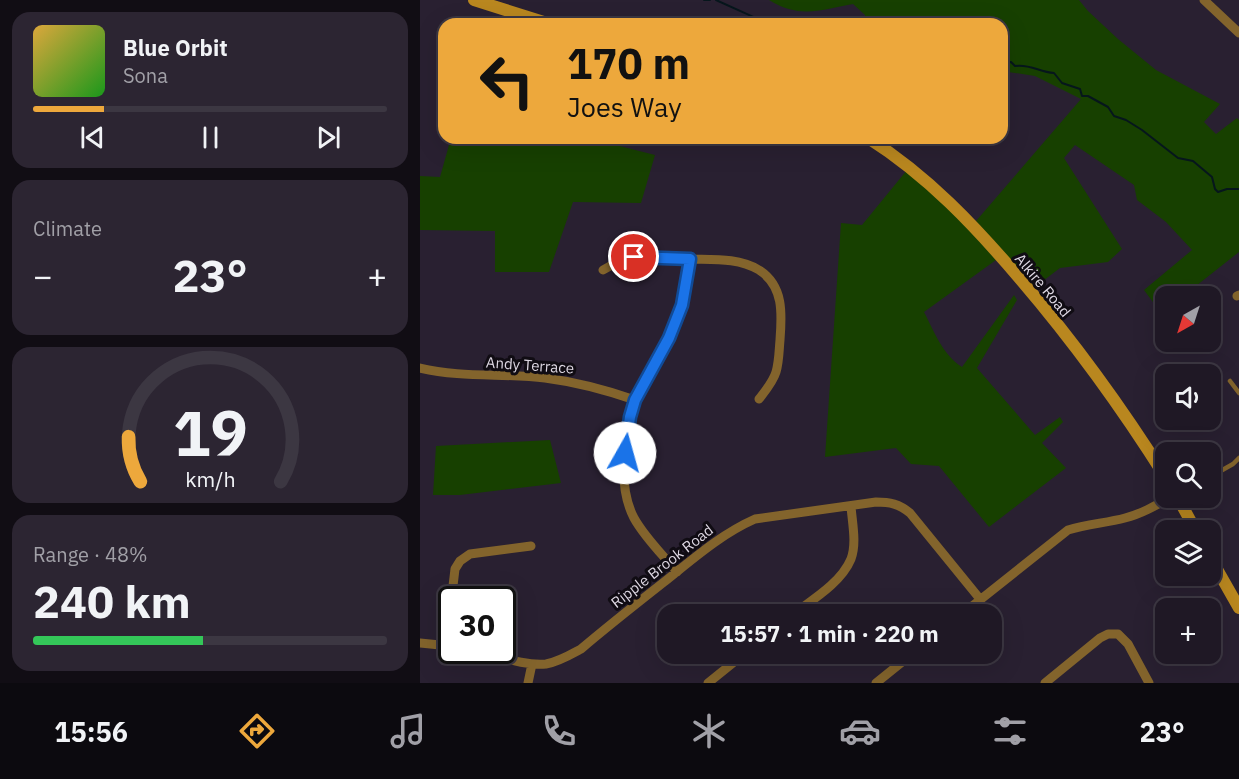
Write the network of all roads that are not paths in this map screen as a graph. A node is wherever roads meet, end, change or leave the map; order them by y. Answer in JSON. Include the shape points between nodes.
{"nodes":[{"id":1,"x":474,"y":0,"type":"edge"},
{"id":2,"x":1204,"y":0,"type":"edge"},
{"id":3,"x":531,"y":18,"type":"edge"},
{"id":4,"x":1239,"y":33,"type":"edge"},
{"id":5,"x":877,"y":144,"type":"edge"},
{"id":6,"x":690,"y":259,"type":"junction"},
{"id":7,"x":603,"y":270,"type":"dead end"},
{"id":8,"x":420,"y":368,"type":"edge"},
{"id":9,"x":1230,"y":381,"type":"dead end"},
{"id":10,"x":1239,"y":393,"type":"edge"},
{"id":11,"x":759,"y":399,"type":"dead end"},
{"id":12,"x":635,"y":400,"type":"junction"},
{"id":13,"x":1239,"y":458,"type":"edge"},
{"id":14,"x":1155,"y":461,"type":"edge"},
{"id":15,"x":1221,"y":471,"type":"edge"},
{"id":16,"x":851,"y":506,"type":"junction"},
{"id":17,"x":1155,"y":506,"type":"edge"},
{"id":18,"x":531,"y":546,"type":"dead end"},
{"id":19,"x":677,"y":572,"type":"junction"},
{"id":20,"x":1221,"y":576,"type":"edge"},
{"id":21,"x":454,"y":586,"type":"edge"},
{"id":22,"x":980,"y":599,"type":"junction"},
{"id":23,"x":806,"y":604,"type":"edge"},
{"id":24,"x":974,"y":604,"type":"edge"},
{"id":25,"x":1239,"y":608,"type":"edge"},
{"id":26,"x":420,"y":643,"type":"edge"},
{"id":27,"x":438,"y":645,"type":"edge"},
{"id":28,"x":516,"y":660,"type":"edge"},
{"id":29,"x":532,"y":664,"type":"junction"},
{"id":30,"x":732,"y":664,"type":"edge"},
{"id":31,"x":901,"y":664,"type":"edge"},
{"id":32,"x":880,"y":682,"type":"edge"},
{"id":33,"x":528,"y":683,"type":"edge"},
{"id":34,"x":708,"y":683,"type":"edge"},
{"id":35,"x":1045,"y":683,"type":"edge"},
{"id":36,"x":1149,"y":683,"type":"edge"}],
"edges":[{"from":1,"to":3,"type":"main road"},
{"from":2,"to":4,"type":"street"},
{"from":5,"to":14,"type":"main road","name":"Alkire Road","via":[[936,188],[993,247],[1086,361]]},
{"from":6,"to":7,"type":"street","via":[[634,257]]},
{"from":6,"to":11,"type":"street","via":[[729,260],[753,267],[773,284],[782,315],[778,363],[772,382]]},
{"from":6,"to":12,"type":"street","via":[[682,305]]},
{"from":8,"to":12,"type":"street","name":"Andy Terrace","via":[[460,375],[578,383]]},
{"from":9,"to":10,"type":"lane"},
{"from":12,"to":19,"type":"street","via":[[625,440],[629,506],[643,531]]},
{"from":13,"to":15,"type":"lane"},
{"from":16,"to":19,"type":"street","name":"Ripple Brook Road","via":[[755,519],[722,536]]},
{"from":16,"to":22,"type":"street","name":"Ripple Brook Road","via":[[887,502],[910,513]]},
{"from":16,"to":23,"type":"street","via":[[850,559],[832,584]]},
{"from":17,"to":22,"type":"street","via":[[1125,518],[1068,530]]},
{"from":18,"to":21,"type":"street","via":[[470,554],[455,569]]},
{"from":19,"to":29,"type":"street","name":"Ripple Brook Road","via":[[581,650],[549,664]]},
{"from":20,"to":25,"type":"main road"},
{"from":22,"to":24,"type":"street"},
{"from":26,"to":27,"type":"street"},
{"from":28,"to":29,"type":"street","name":"Ripple Brook Road"},
{"from":29,"to":33,"type":"street"},
{"from":30,"to":34,"type":"street"},
{"from":31,"to":32,"type":"street"},
{"from":35,"to":36,"type":"street","via":[[1108,634],[1118,634],[1128,644]]}]}
